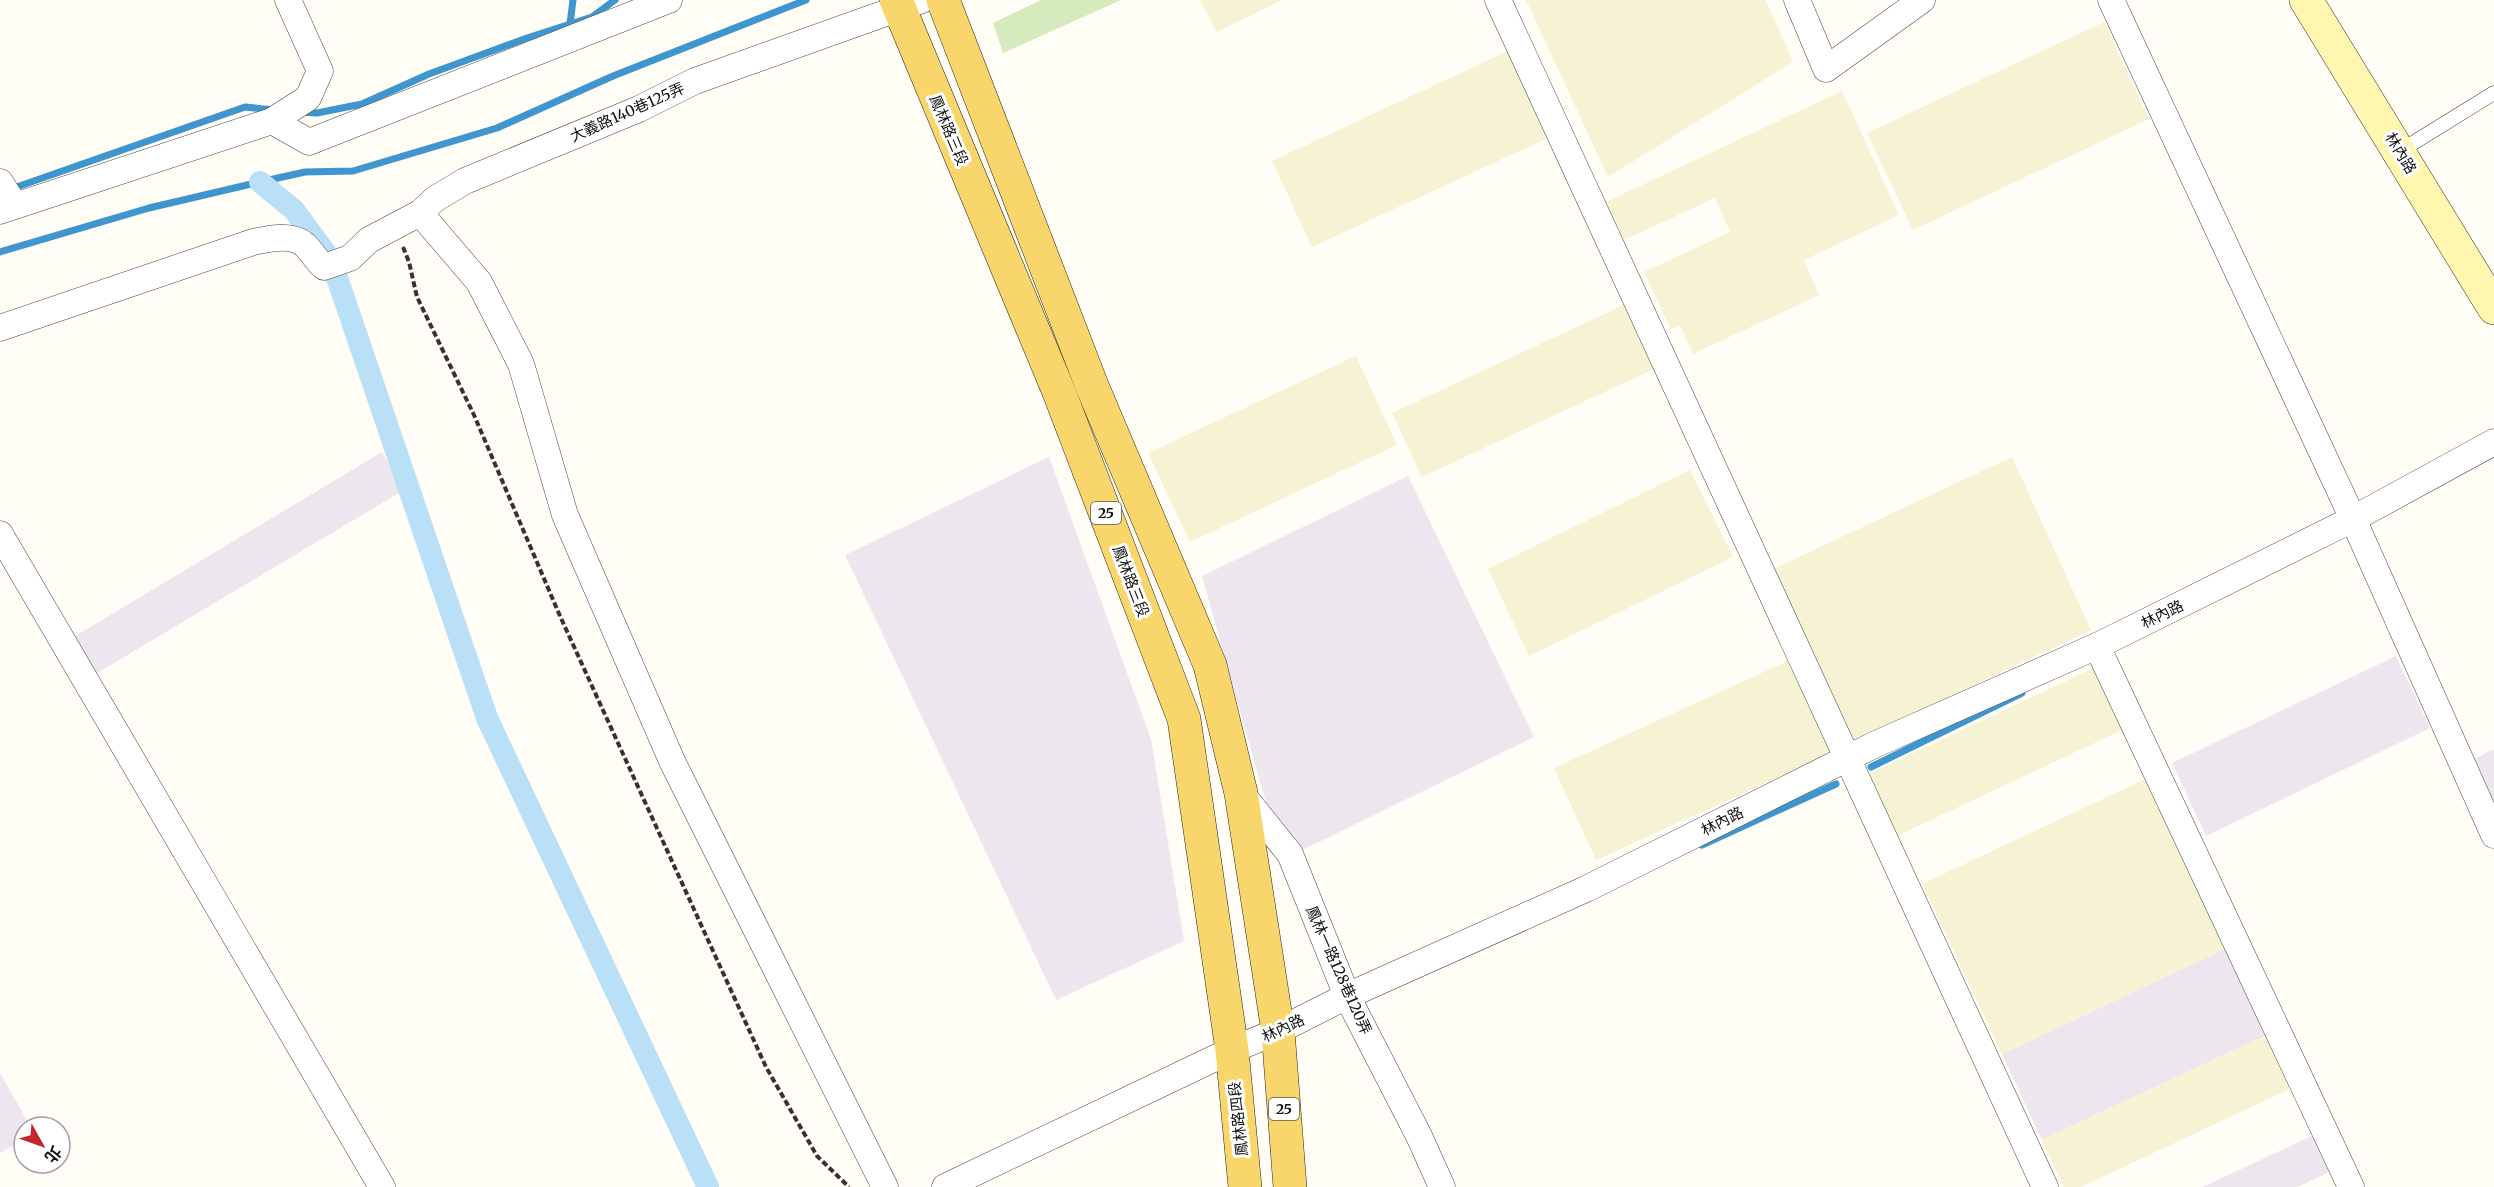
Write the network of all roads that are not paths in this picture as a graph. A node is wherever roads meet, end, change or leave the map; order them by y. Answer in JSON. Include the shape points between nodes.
{"nodes":[{"id":1,"x":288,"y":0,"type":"edge"},
{"id":2,"x":943,"y":0,"type":"edge"},
{"id":3,"x":1498,"y":0,"type":"edge"},
{"id":4,"x":1797,"y":0,"type":"edge"},
{"id":5,"x":1922,"y":0,"type":"edge"},
{"id":6,"x":2111,"y":0,"type":"edge"},
{"id":7,"x":666,"y":1,"type":"edge"},
{"id":8,"x":2313,"y":2,"type":"edge"},
{"id":9,"x":905,"y":3,"type":"edge"},
{"id":10,"x":2494,"y":93,"type":"edge"},
{"id":11,"x":274,"y":120,"type":"junction"},
{"id":12,"x":2400,"y":151,"type":"junction"},
{"id":13,"x":5,"y":196,"type":"edge"},
{"id":14,"x":420,"y":213,"type":"junction"},
{"id":15,"x":2494,"y":308,"type":"edge"},
{"id":16,"x":0,"y":328,"type":"edge"},
{"id":17,"x":2494,"y":442,"type":"edge"},
{"id":18,"x":2353,"y":519,"type":"junction"},
{"id":19,"x":0,"y":534,"type":"edge"},
{"id":20,"x":2097,"y":646,"type":"junction"},
{"id":21,"x":1846,"y":759,"type":"junction"},
{"id":22,"x":1241,"y":793,"type":"junction"},
{"id":23,"x":2494,"y":835,"type":"edge"},
{"id":24,"x":1347,"y":996,"type":"junction"},
{"id":25,"x":1278,"y":1031,"type":"junction"},
{"id":26,"x":1232,"y":1050,"type":"junction"},
{"id":27,"x":382,"y":1187,"type":"edge"},
{"id":28,"x":885,"y":1187,"type":"edge"},
{"id":29,"x":945,"y":1187,"type":"edge"},
{"id":30,"x":1245,"y":1187,"type":"edge"},
{"id":31,"x":1290,"y":1187,"type":"edge"},
{"id":32,"x":1442,"y":1187,"type":"edge"},
{"id":33,"x":2045,"y":1187,"type":"edge"},
{"id":34,"x":2350,"y":1187,"type":"edge"}],
"edges":[{"from":1,"to":11,"type":"street","via":[[320,71],[308,98]]},
{"from":2,"to":22,"type":"main road","number":"25","via":[[1092,386],[1210,665]]},
{"from":3,"to":21,"type":"street"},
{"from":4,"to":5,"type":"street","via":[[1826,69]]},
{"from":6,"to":18,"type":"street"},
{"from":7,"to":11,"type":"street","via":[[309,142]]},
{"from":8,"to":12,"type":"street","name":"林內路"},
{"from":9,"to":14,"type":"street","name":"大義路140巷125弄","via":[[695,81],[639,109],[465,181]]},
{"from":9,"to":26,"type":"main road","name":"鳳林路三段","number":"25","via":[[1184,719]]},
{"from":10,"to":12,"type":"lane"},
{"from":11,"to":13,"type":"street"},
{"from":12,"to":15,"type":"street","name":"林內路"},
{"from":14,"to":16,"type":"street","name":"大義路140巷125弄","via":[[369,240],[350,258],[324,267],[293,239],[273,238]]},
{"from":14,"to":28,"type":"street","via":[[479,282],[522,364],[565,515],[672,761]]},
{"from":17,"to":18,"type":"street","name":"林內路"},
{"from":18,"to":20,"type":"street","name":"林內路"},
{"from":18,"to":23,"type":"street"},
{"from":19,"to":27,"type":"street"},
{"from":20,"to":21,"type":"street","name":"林內路"},
{"from":20,"to":34,"type":"street"},
{"from":21,"to":24,"type":"street","name":"林內路","via":[[1586,889]]},
{"from":21,"to":33,"type":"street"},
{"from":22,"to":24,"type":"street","name":"鳳林一路128巷120弄","via":[[1290,854]]},
{"from":22,"to":25,"type":"main road","number":"25"},
{"from":24,"to":25,"type":"street","name":"林內路"},
{"from":24,"to":32,"type":"street","name":"鳳林一路128巷120弄"},
{"from":25,"to":26,"type":"street","name":"林內路"},
{"from":25,"to":31,"type":"main road","number":"25"},
{"from":26,"to":29,"type":"street","name":"林內路"},
{"from":26,"to":30,"type":"main road","name":"鳳林路四段","number":"25"}]}
